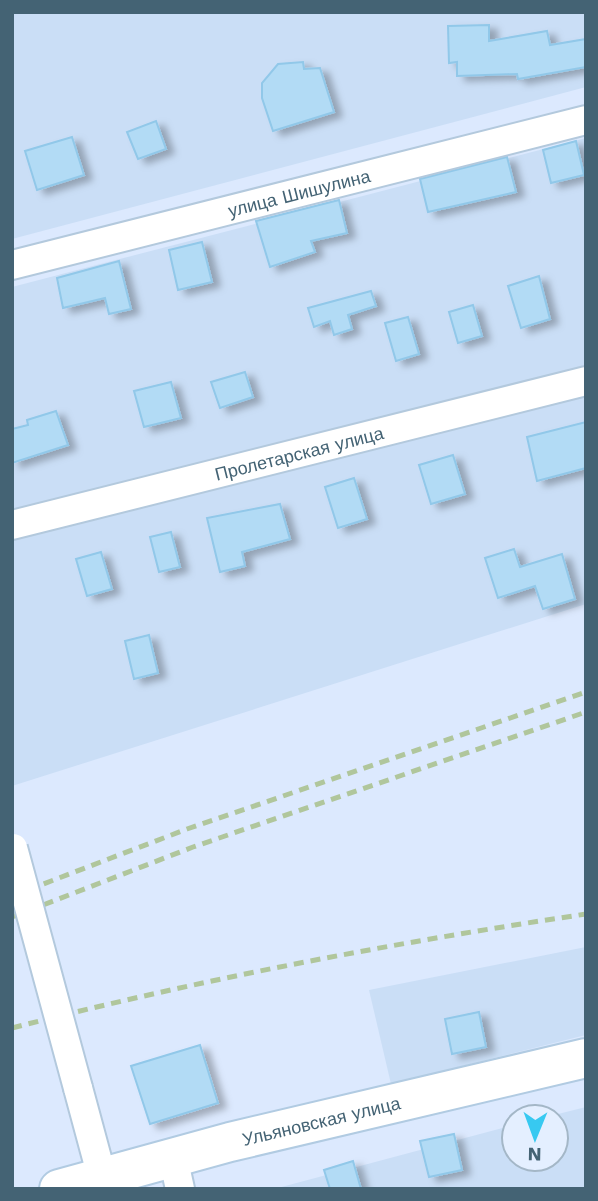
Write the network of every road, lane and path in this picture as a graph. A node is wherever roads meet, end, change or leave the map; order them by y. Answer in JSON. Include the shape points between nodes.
{"nodes":[{"id":1,"x":586,"y":120,"type":"edge"},
{"id":2,"x":12,"y":265,"type":"edge"},
{"id":3,"x":586,"y":381,"type":"edge"},
{"id":4,"x":12,"y":525,"type":"edge"},
{"id":5,"x":13,"y":847,"type":"edge"},
{"id":6,"x":586,"y":1058,"type":"edge"},
{"id":7,"x":176,"y":1173,"type":"edge"},
{"id":8,"x":102,"y":1177,"type":"junction"},
{"id":9,"x":60,"y":1189,"type":"edge"}],
"edges":[{"from":1,"to":2,"type":"street","name":"улица Шишулина"},
{"from":3,"to":4,"type":"street","name":"Пролетарская улица"},
{"from":5,"to":8,"type":"street","bridge":true},
{"from":6,"to":7,"type":"main road","name":"Ульяновская улица"},
{"from":7,"to":8,"type":"main road","name":"Ульяновская улица"},
{"from":8,"to":9,"type":"main road","name":"Ульяновская улица"}]}
